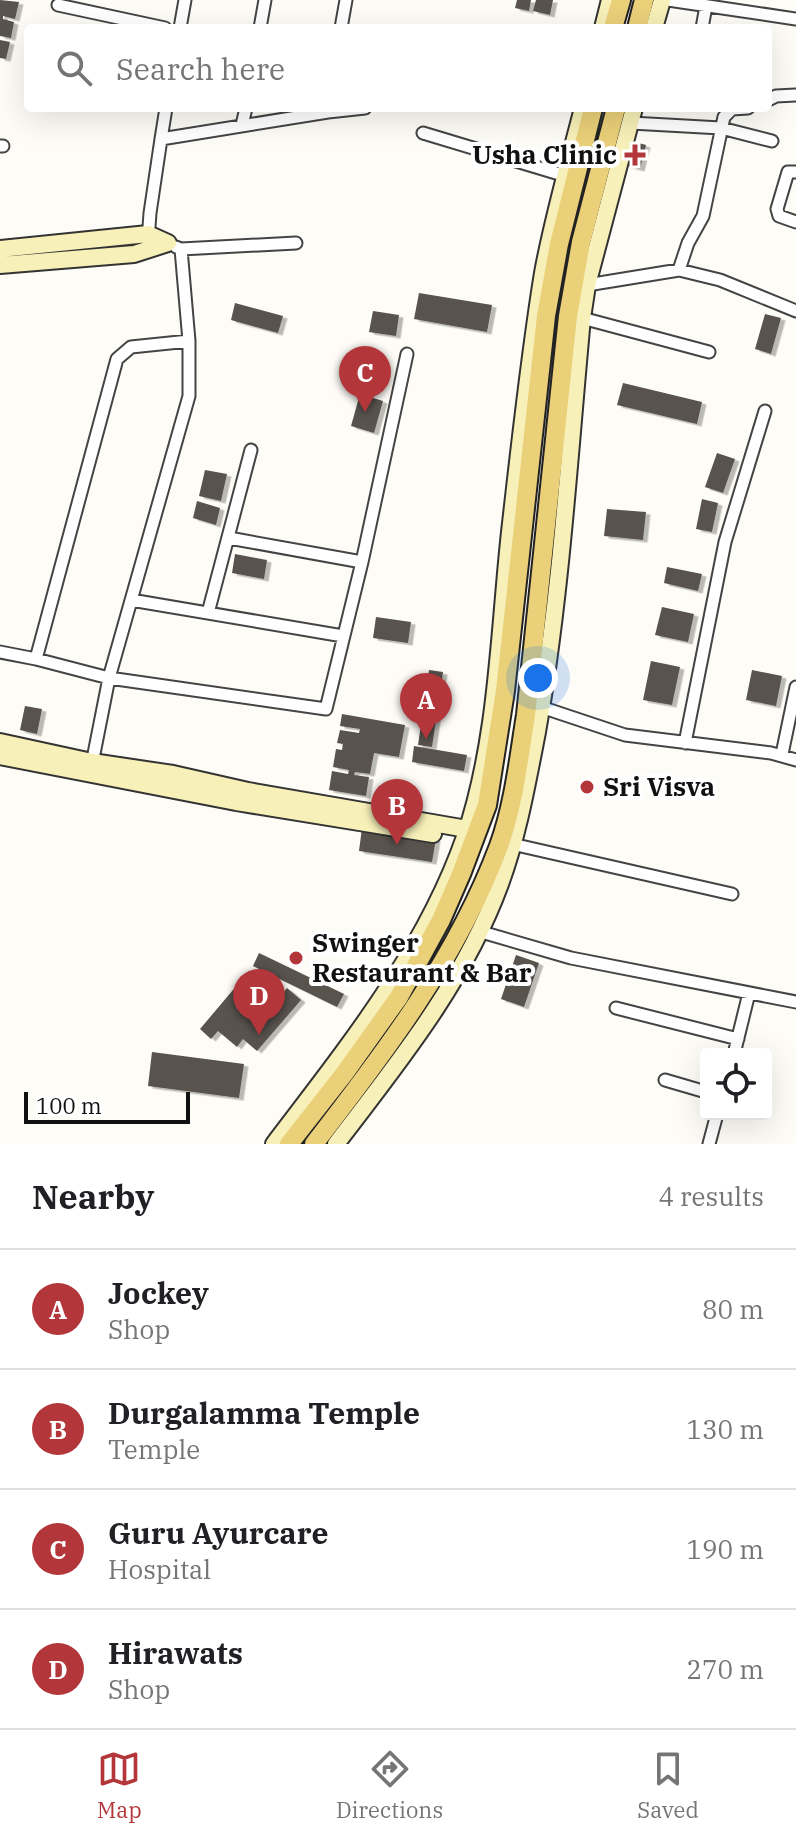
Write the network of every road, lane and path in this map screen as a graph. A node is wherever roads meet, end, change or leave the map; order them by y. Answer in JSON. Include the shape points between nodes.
{"nodes":[{"id":1,"x":185,"y":0,"type":"edge"},
{"id":2,"x":265,"y":0,"type":"edge"},
{"id":3,"x":346,"y":0,"type":"edge"},
{"id":4,"x":610,"y":0,"type":"edge"},
{"id":5,"x":621,"y":0,"type":"edge"},
{"id":6,"x":644,"y":0,"type":"edge"},
{"id":7,"x":662,"y":0,"type":"edge"},
{"id":8,"x":668,"y":0,"type":"edge"},
{"id":9,"x":58,"y":5,"type":"dead end"},
{"id":10,"x":706,"y":6,"type":"junction"},
{"id":11,"x":796,"y":19,"type":"edge"},
{"id":12,"x":146,"y":24,"type":"edge"},
{"id":13,"x":181,"y":24,"type":"edge"},
{"id":14,"x":261,"y":24,"type":"edge"},
{"id":15,"x":342,"y":24,"type":"edge"},
{"id":16,"x":604,"y":24,"type":"edge"},
{"id":17,"x":614,"y":24,"type":"edge"},
{"id":18,"x":638,"y":24,"type":"edge"},
{"id":19,"x":655,"y":24,"type":"edge"},
{"id":20,"x":703,"y":24,"type":"edge"},
{"id":21,"x":796,"y":95,"type":"edge"},
{"id":22,"x":772,"y":98,"type":"edge"},
{"id":23,"x":165,"y":112,"type":"edge"},
{"id":24,"x":245,"y":112,"type":"edge"},
{"id":25,"x":317,"y":112,"type":"edge"},
{"id":26,"x":582,"y":112,"type":"edge"},
{"id":27,"x":592,"y":112,"type":"edge"},
{"id":28,"x":615,"y":112,"type":"edge"},
{"id":29,"x":728,"y":112,"type":"edge"},
{"id":30,"x":632,"y":116,"type":"edge"},
{"id":31,"x":242,"y":125,"type":"junction"},
{"id":32,"x":721,"y":128,"type":"junction"},
{"id":33,"x":423,"y":133,"type":"dead end"},
{"id":34,"x":161,"y":139,"type":"junction"},
{"id":35,"x":772,"y":141,"type":"dead end"},
{"id":36,"x":796,"y":172,"type":"edge"},
{"id":37,"x":566,"y":176,"type":"junction"},
{"id":38,"x":796,"y":222,"type":"edge"},
{"id":39,"x":148,"y":242,"type":"junction"},
{"id":40,"x":296,"y":243,"type":"dead end"},
{"id":41,"x":175,"y":246,"type":"junction"},
{"id":42,"x":0,"y":249,"type":"edge"},
{"id":43,"x":0,"y":265,"type":"edge"},
{"id":44,"x":679,"y":270,"type":"junction"},
{"id":45,"x":587,"y":285,"type":"junction"},
{"id":46,"x":796,"y":311,"type":"edge"},
{"id":47,"x":582,"y":318,"type":"junction"},
{"id":48,"x":189,"y":341,"type":"junction"},
{"id":49,"x":709,"y":352,"type":"dead end"},
{"id":50,"x":407,"y":354,"type":"dead end"},
{"id":51,"x":765,"y":411,"type":"dead end"},
{"id":52,"x":251,"y":450,"type":"dead end"},
{"id":53,"x":229,"y":538,"type":"junction"},
{"id":54,"x":362,"y":562,"type":"junction"},
{"id":55,"x":131,"y":600,"type":"junction"},
{"id":56,"x":208,"y":613,"type":"junction"},
{"id":57,"x":343,"y":636,"type":"junction"},
{"id":58,"x":0,"y":652,"type":"edge"},
{"id":59,"x":36,"y":659,"type":"junction"},
{"id":60,"x":109,"y":678,"type":"junction"},
{"id":61,"x":796,"y":687,"type":"edge"},
{"id":62,"x":541,"y":707,"type":"junction"},
{"id":63,"x":0,"y":742,"type":"edge"},
{"id":64,"x":685,"y":743,"type":"junction"},
{"id":65,"x":782,"y":754,"type":"junction"},
{"id":66,"x":0,"y":756,"type":"edge"},
{"id":67,"x":796,"y":760,"type":"edge"},
{"id":68,"x":91,"y":768,"type":"junction"},
{"id":69,"x":470,"y":836,"type":"junction"},
{"id":70,"x":512,"y":844,"type":"junction"},
{"id":71,"x":732,"y":894,"type":"dead end"},
{"id":72,"x":478,"y":931,"type":"junction"},
{"id":73,"x":749,"y":993,"type":"junction"},
{"id":74,"x":796,"y":1002,"type":"edge"},
{"id":75,"x":616,"y":1008,"type":"dead end"},
{"id":76,"x":738,"y":1039,"type":"junction"},
{"id":77,"x":736,"y":1048,"type":"edge"},
{"id":78,"x":665,"y":1080,"type":"dead end"},
{"id":79,"x":700,"y":1090,"type":"edge"},
{"id":80,"x":715,"y":1120,"type":"edge"},
{"id":81,"x":274,"y":1144,"type":"edge"},
{"id":82,"x":289,"y":1144,"type":"edge"},
{"id":83,"x":314,"y":1144,"type":"edge"},
{"id":84,"x":336,"y":1144,"type":"edge"},
{"id":85,"x":709,"y":1144,"type":"edge"}],
"edges":[{"from":1,"to":13,"type":"street"},
{"from":2,"to":14,"type":"street"},
{"from":3,"to":15,"type":"street"},
{"from":4,"to":16,"type":"street"},
{"from":5,"to":17,"type":"main road"},
{"from":6,"to":18,"type":"main road"},
{"from":7,"to":19,"type":"street"},
{"from":8,"to":10,"type":"street"},
{"from":9,"to":12,"type":"street"},
{"from":10,"to":11,"type":"street"},
{"from":10,"to":20,"type":"street"},
{"from":21,"to":22,"type":"street"},
{"from":23,"to":34,"type":"street"},
{"from":24,"to":31,"type":"street"},
{"from":25,"to":31,"type":"street"},
{"from":26,"to":37,"type":"street"},
{"from":27,"to":69,"type":"main road","via":[[546,316],[505,691],[487,805]]},
{"from":28,"to":83,"type":"main road","via":[[568,316],[526,715],[500,844],[460,936],[423,998]]},
{"from":29,"to":32,"type":"street"},
{"from":30,"to":32,"type":"street"},
{"from":30,"to":45,"type":"street"},
{"from":31,"to":34,"type":"street"},
{"from":32,"to":35,"type":"street"},
{"from":32,"to":44,"type":"street","via":[[703,216]]},
{"from":33,"to":37,"type":"street"},
{"from":34,"to":39,"type":"street"},
{"from":36,"to":38,"type":"street","via":[[788,172],[777,209],[779,216]]},
{"from":37,"to":69,"type":"street","via":[[544,271],[492,723]]},
{"from":39,"to":41,"type":"street"},
{"from":39,"to":42,"type":"street"},
{"from":39,"to":43,"type":"street","via":[[134,254]]},
{"from":40,"to":41,"type":"street"},
{"from":41,"to":48,"type":"street"},
{"from":44,"to":45,"type":"street"},
{"from":44,"to":46,"type":"street","via":[[720,280]]},
{"from":45,"to":47,"type":"street"},
{"from":47,"to":49,"type":"street"},
{"from":47,"to":62,"type":"street","via":[[556,605]]},
{"from":48,"to":55,"type":"street","via":[[189,396]]},
{"from":48,"to":59,"type":"street","via":[[131,347],[117,359]]},
{"from":50,"to":54,"type":"street"},
{"from":51,"to":64,"type":"street","via":[[725,542]]},
{"from":52,"to":53,"type":"street"},
{"from":53,"to":54,"type":"street"},
{"from":53,"to":56,"type":"street"},
{"from":54,"to":57,"type":"street"},
{"from":55,"to":56,"type":"street"},
{"from":55,"to":60,"type":"street"},
{"from":56,"to":57,"type":"street"},
{"from":57,"to":60,"type":"street","via":[[326,709]]},
{"from":58,"to":59,"type":"street"},
{"from":59,"to":60,"type":"street"},
{"from":60,"to":68,"type":"street"},
{"from":61,"to":65,"type":"street"},
{"from":62,"to":64,"type":"street","via":[[625,735]]},
{"from":62,"to":70,"type":"street"},
{"from":63,"to":68,"type":"street"},
{"from":64,"to":65,"type":"street"},
{"from":65,"to":67,"type":"street"},
{"from":66,"to":68,"type":"street"},
{"from":68,"to":69,"type":"street","via":[[236,802]]},
{"from":69,"to":81,"type":"street","via":[[409,956]]},
{"from":69,"to":82,"type":"main road","via":[[441,920],[399,997]]},
{"from":70,"to":71,"type":"street"},
{"from":70,"to":72,"type":"street"},
{"from":72,"to":73,"type":"street","via":[[571,958]]},
{"from":72,"to":84,"type":"street","via":[[446,995]]},
{"from":73,"to":74,"type":"street"},
{"from":73,"to":76,"type":"street"},
{"from":75,"to":76,"type":"street"},
{"from":76,"to":77,"type":"street"},
{"from":78,"to":79,"type":"street"},
{"from":80,"to":85,"type":"street"}]}
